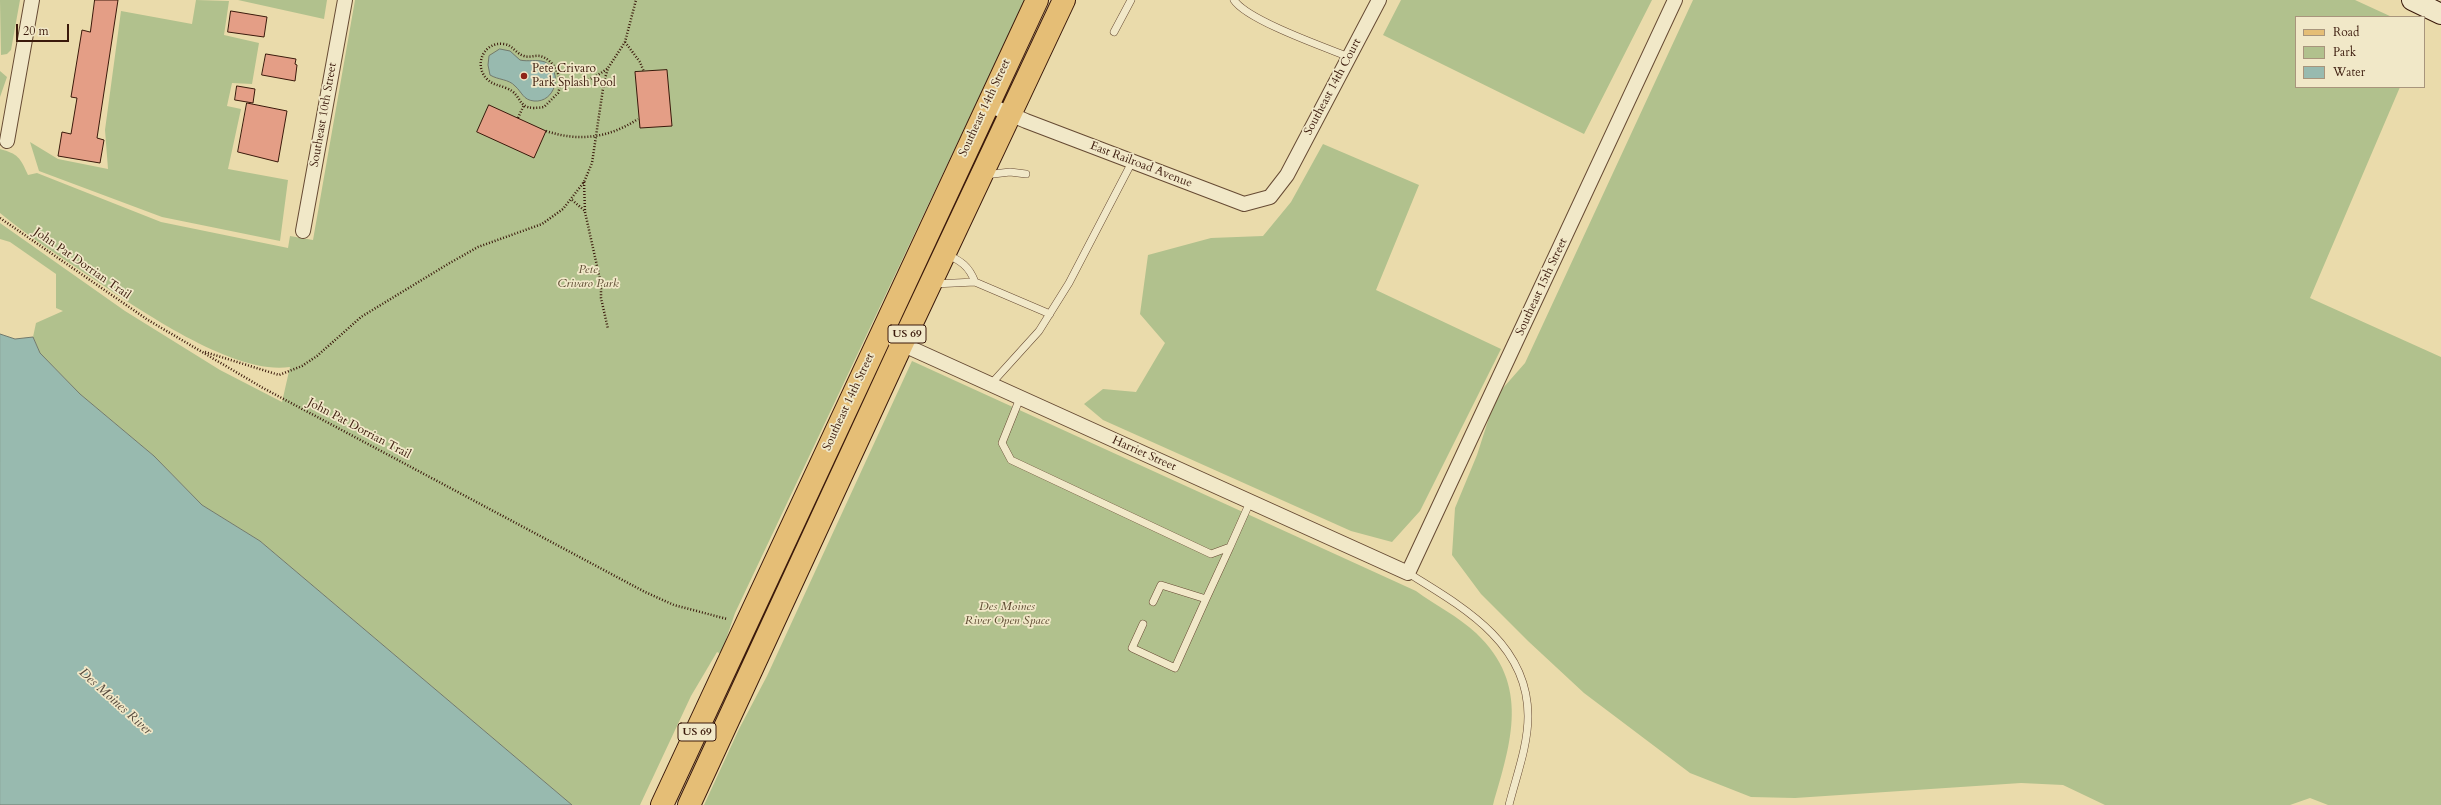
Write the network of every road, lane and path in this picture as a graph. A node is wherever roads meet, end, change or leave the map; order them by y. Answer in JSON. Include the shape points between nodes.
{"nodes":[{"id":1,"x":32,"y":0,"type":"edge"},
{"id":2,"x":345,"y":0,"type":"edge"},
{"id":3,"x":636,"y":0,"type":"edge"},
{"id":4,"x":1037,"y":0,"type":"edge"},
{"id":5,"x":1064,"y":0,"type":"edge"},
{"id":6,"x":1131,"y":0,"type":"edge"},
{"id":7,"x":1234,"y":0,"type":"edge"},
{"id":8,"x":1379,"y":0,"type":"edge"},
{"id":9,"x":1676,"y":0,"type":"edge"},
{"id":10,"x":2418,"y":1,"type":"edge"},
{"id":11,"x":2441,"y":14,"type":"edge"},
{"id":12,"x":1114,"y":32,"type":"dead end"},
{"id":13,"x":625,"y":42,"type":"junction"},
{"id":14,"x":1349,"y":57,"type":"junction"},
{"id":15,"x":608,"y":68,"type":"junction"},
{"id":16,"x":644,"y":72,"type":"dead end"},
{"id":17,"x":561,"y":84,"type":"junction"},
{"id":18,"x":987,"y":104,"type":"junction"},
{"id":19,"x":524,"y":105,"type":"junction"},
{"id":20,"x":1010,"y":115,"type":"junction"},
{"id":21,"x":518,"y":118,"type":"dead end"},
{"id":22,"x":638,"y":118,"type":"dead end"},
{"id":23,"x":546,"y":131,"type":"dead end"},
{"id":24,"x":596,"y":137,"type":"junction"},
{"id":25,"x":7,"y":141,"type":"dead end"},
{"id":26,"x":1132,"y":162,"type":"junction"},
{"id":27,"x":1026,"y":174,"type":"dead end"},
{"id":28,"x":1286,"y":175,"type":"joint"},
{"id":29,"x":981,"y":176,"type":"junction"},
{"id":30,"x":584,"y":182,"type":"junction"},
{"id":31,"x":572,"y":200,"type":"junction"},
{"id":32,"x":585,"y":212,"type":"junction"},
{"id":33,"x":0,"y":218,"type":"edge"},
{"id":34,"x":303,"y":231,"type":"dead end"},
{"id":35,"x":944,"y":253,"type":"junction"},
{"id":36,"x":974,"y":282,"type":"junction"},
{"id":37,"x":930,"y":285,"type":"junction"},
{"id":38,"x":1050,"y":314,"type":"junction"},
{"id":39,"x":608,"y":330,"type":"dead end"},
{"id":40,"x":880,"y":334,"type":"junction"},
{"id":41,"x":902,"y":344,"type":"junction"},
{"id":42,"x":199,"y":350,"type":"junction"},
{"id":43,"x":991,"y":384,"type":"junction"},
{"id":44,"x":1020,"y":398,"type":"junction"},
{"id":45,"x":1250,"y":502,"type":"junction"},
{"id":46,"x":1230,"y":547,"type":"junction"},
{"id":47,"x":1408,"y":573,"type":"junction"},
{"id":48,"x":1206,"y":599,"type":"junction"},
{"id":49,"x":1153,"y":602,"type":"dead end"},
{"id":50,"x":729,"y":620,"type":"dead end"},
{"id":51,"x":1143,"y":624,"type":"dead end"},
{"id":52,"x":662,"y":805,"type":"edge"},
{"id":53,"x":689,"y":805,"type":"edge"},
{"id":54,"x":1509,"y":805,"type":"edge"}],
"edges":[{"from":1,"to":25,"type":"street"},
{"from":2,"to":34,"type":"street","name":"Southeast 10th Street"},
{"from":3,"to":13,"type":"path"},
{"from":4,"to":18,"type":"main road","name":"Southeast 14th Street","number":"US 69"},
{"from":5,"to":20,"type":"main road","name":"Southeast 14th Street","number":"US 69"},
{"from":6,"to":12,"type":"lane"},
{"from":7,"to":14,"type":"lane","via":[[1260,19]]},
{"from":8,"to":14,"type":"street","name":"Southeast 14th Court"},
{"from":9,"to":47,"type":"street","name":"Southeast 15th Street"},
{"from":10,"to":11,"type":"main road"},
{"from":13,"to":15,"type":"path"},
{"from":13,"to":16,"type":"path"},
{"from":14,"to":28,"type":"street","name":"Southeast 14th Court"},
{"from":15,"to":17,"type":"path","via":[[589,80],[576,84]]},
{"from":15,"to":24,"type":"path"},
{"from":17,"to":19,"type":"path","via":[[558,94],[544,107],[533,109]]},
{"from":17,"to":19,"type":"path","via":[[556,68],[540,56],[525,57],[504,44],[496,44],[486,49],[480,62],[482,72],[494,84],[512,91]]},
{"from":18,"to":20,"type":"street","name":"East Railroad Avenue"},
{"from":18,"to":40,"type":"main road","name":"Southeast 14th Street","number":"US 69"},
{"from":19,"to":21,"type":"path"},
{"from":20,"to":26,"type":"street","name":"East Railroad Avenue"},
{"from":20,"to":29,"type":"main road","name":"Southeast 14th Street","number":"US 69"},
{"from":22,"to":24,"type":"path","via":[[620,129]]},
{"from":23,"to":24,"type":"path","via":[[570,137]]},
{"from":24,"to":30,"type":"path","via":[[592,163]]},
{"from":26,"to":28,"type":"street","name":"East Railroad Avenue","via":[[1244,204],[1270,197]]},
{"from":26,"to":38,"type":"lane","via":[[1069,283]]},
{"from":27,"to":29,"type":"lane","via":[[1010,172]]},
{"from":29,"to":35,"type":"main road","name":"Southeast 14th Street","number":"US 69"},
{"from":30,"to":31,"type":"path"},
{"from":30,"to":32,"type":"path"},
{"from":31,"to":32,"type":"path"},
{"from":31,"to":42,"type":"path","via":[[542,224],[478,247],[361,317],[322,352],[302,366],[279,375]]},
{"from":32,"to":39,"type":"path"},
{"from":33,"to":42,"type":"path","name":"John Pat Dorrian Trail","via":[[148,320]]},
{"from":35,"to":36,"type":"lane","via":[[963,263],[971,271]]},
{"from":35,"to":37,"type":"main road","name":"Southeast 14th Street","number":"US 69"},
{"from":36,"to":37,"type":"lane"},
{"from":36,"to":38,"type":"lane"},
{"from":37,"to":41,"type":"main road","name":"Southeast 14th Street","number":"US 69"},
{"from":38,"to":43,"type":"lane","via":[[1030,342]]},
{"from":40,"to":41,"type":"street","name":"Harriet Street"},
{"from":40,"to":52,"type":"main road","name":"Southeast 14th Street","number":"US 69"},
{"from":41,"to":43,"type":"street","name":"Harriet Street"},
{"from":41,"to":53,"type":"main road","name":"Southeast 14th Street","number":"US 69"},
{"from":42,"to":50,"type":"path","name":"John Pat Dorrian Trail","via":[[263,388],[645,592],[674,605]]},
{"from":43,"to":44,"type":"street","name":"Harriet Street"},
{"from":44,"to":45,"type":"street","name":"Harriet Street"},
{"from":44,"to":46,"type":"lane","via":[[1002,443],[1011,460],[1211,554]]},
{"from":45,"to":46,"type":"lane"},
{"from":45,"to":47,"type":"street","name":"Harriet Street"},
{"from":46,"to":48,"type":"lane"},
{"from":47,"to":54,"type":"lane","via":[[1465,609],[1492,631],[1514,659],[1527,693],[1528,717],[1525,741]]},
{"from":48,"to":49,"type":"lane","via":[[1161,585]]},
{"from":48,"to":51,"type":"lane","via":[[1175,668],[1132,648]]}]}
